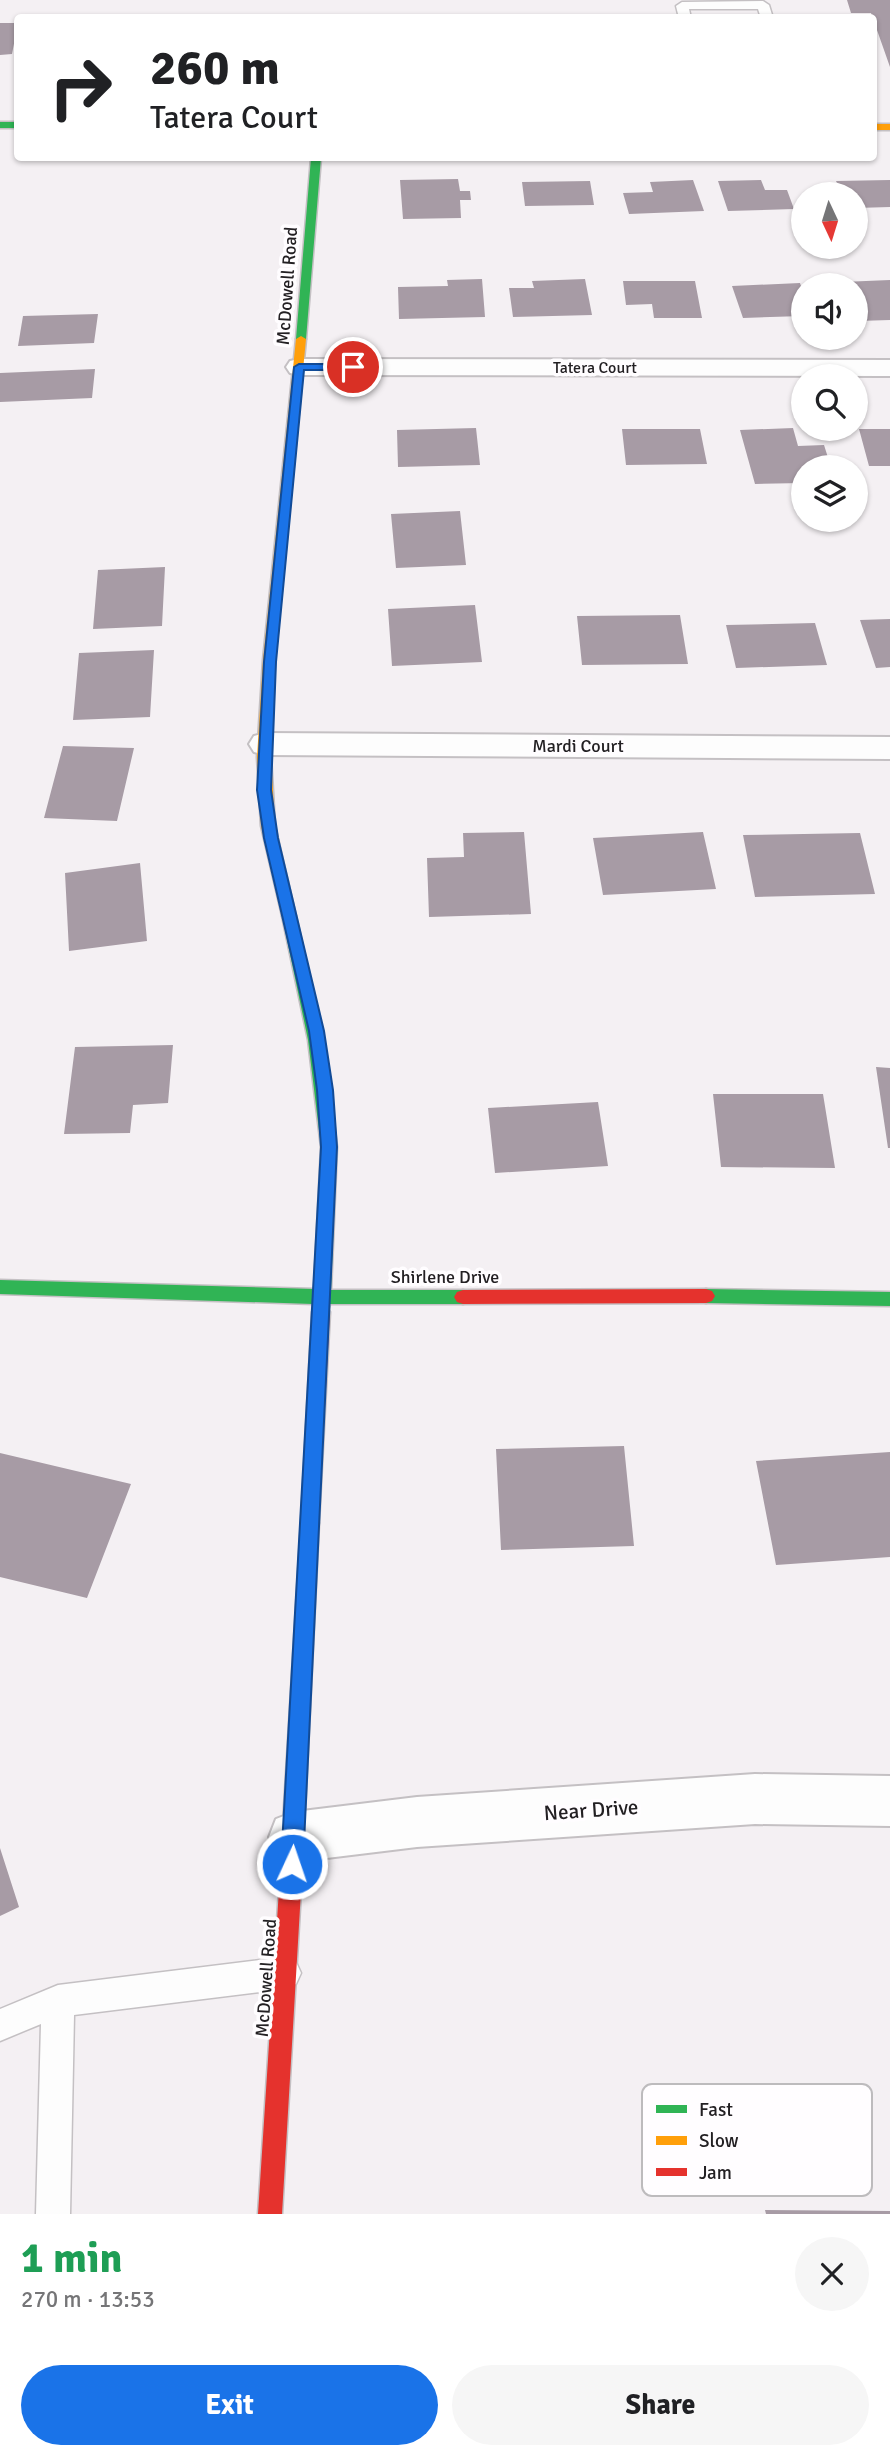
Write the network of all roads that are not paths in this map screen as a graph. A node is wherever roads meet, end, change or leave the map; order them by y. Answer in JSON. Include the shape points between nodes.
{"nodes":[{"id":1,"x":684,"y":14,"type":"edge"},
{"id":2,"x":766,"y":14,"type":"edge"},
{"id":3,"x":316,"y":161,"type":"edge"},
{"id":4,"x":299,"y":367,"type":"junction"},
{"id":5,"x":890,"y":368,"type":"edge"},
{"id":6,"x":265,"y":744,"type":"junction"},
{"id":7,"x":890,"y":748,"type":"edge"},
{"id":8,"x":0,"y":1287,"type":"edge"},
{"id":9,"x":320,"y":1297,"type":"junction"},
{"id":10,"x":890,"y":1299,"type":"edge"},
{"id":11,"x":890,"y":1801,"type":"edge"},
{"id":12,"x":294,"y":1837,"type":"junction"},
{"id":13,"x":285,"y":1973,"type":"junction"},
{"id":14,"x":58,"y":2001,"type":"junction"},
{"id":15,"x":0,"y":2025,"type":"edge"},
{"id":16,"x":53,"y":2214,"type":"edge"},
{"id":17,"x":270,"y":2214,"type":"edge"}],
"edges":[{"from":1,"to":2,"type":"lane","via":[[682,6],[764,5]]},
{"from":3,"to":4,"type":"street","name":"McDowell Road"},
{"from":4,"to":5,"type":"street","name":"Tatera Court"},
{"from":4,"to":6,"type":"street","name":"McDowell Road"},
{"from":6,"to":7,"type":"street","name":"Mardi Court"},
{"from":6,"to":9,"type":"street","name":"McDowell Road","via":[[264,790],[271,838],[317,1031],[325,1090],[329,1147]]},
{"from":8,"to":9,"type":"street","name":"Shirlene Drive"},
{"from":9,"to":10,"type":"street","name":"Shirlene Drive"},
{"from":9,"to":12,"type":"street","name":"McDowell Road"},
{"from":11,"to":12,"type":"street","name":"Near Drive","via":[[755,1799],[417,1822]]},
{"from":12,"to":13,"type":"street","name":"McDowell Road"},
{"from":13,"to":14,"type":"lane"},
{"from":13,"to":17,"type":"street","name":"McDowell Road"},
{"from":14,"to":15,"type":"lane"},
{"from":14,"to":16,"type":"lane"}]}
